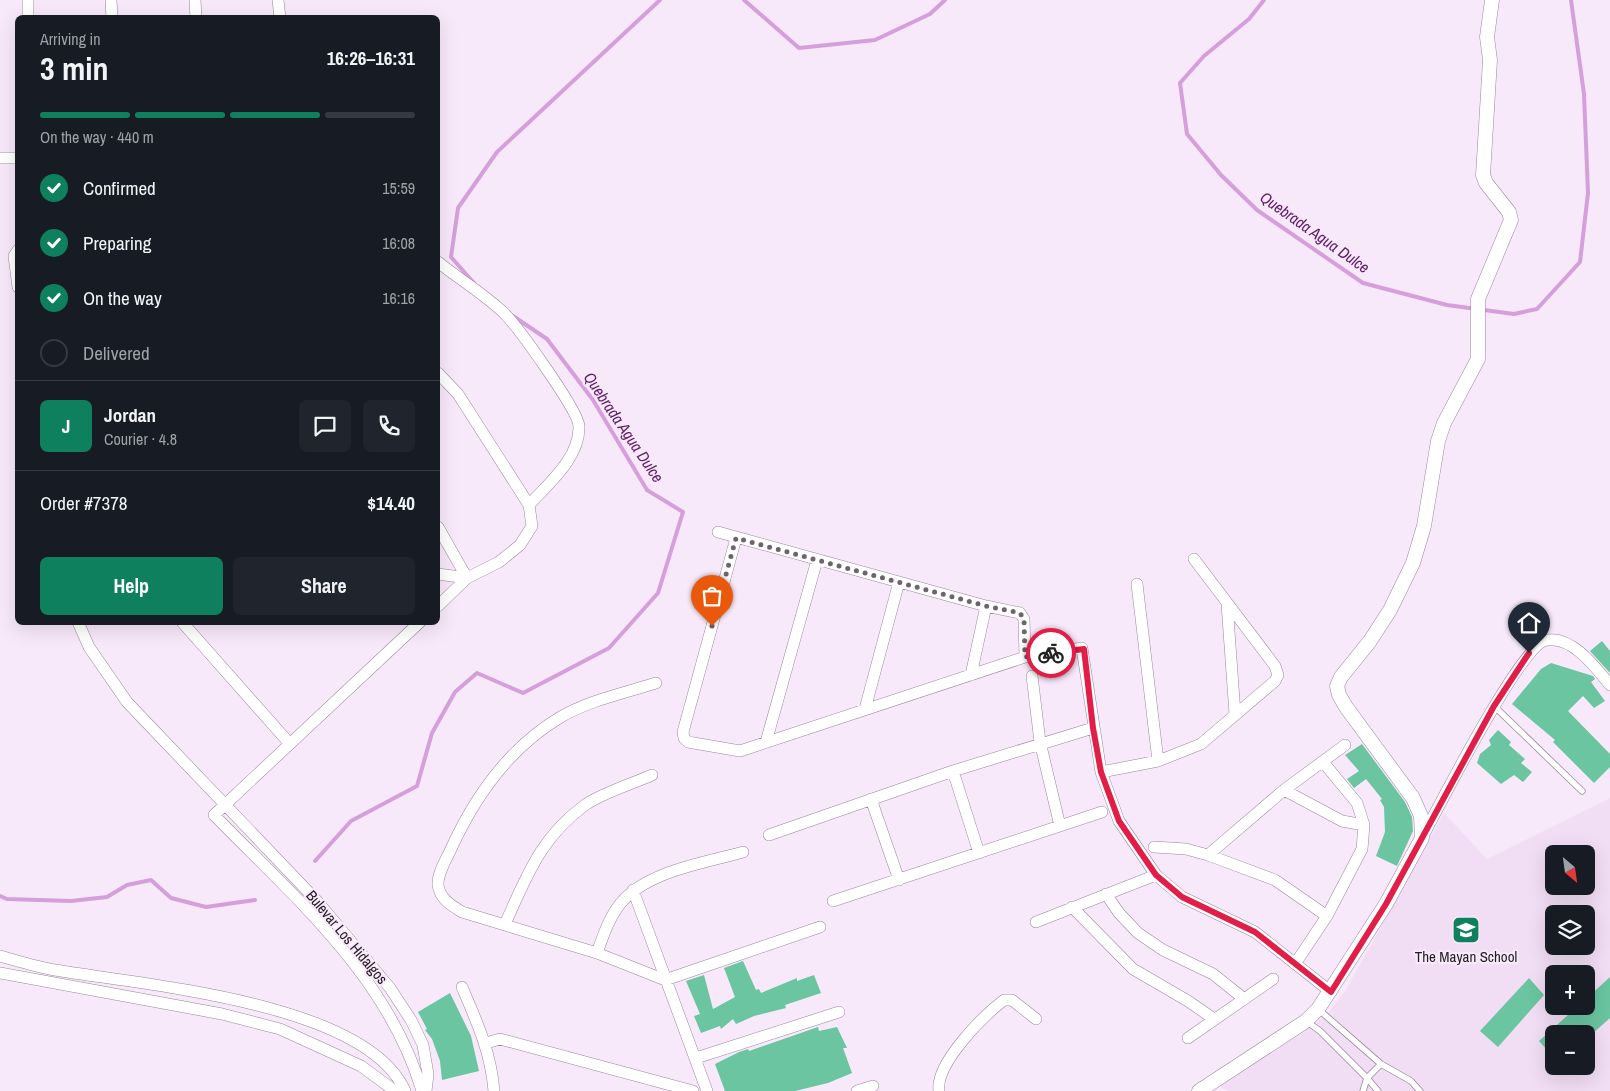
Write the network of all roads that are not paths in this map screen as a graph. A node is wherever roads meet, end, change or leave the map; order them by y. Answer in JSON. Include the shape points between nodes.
{"nodes":[{"id":1,"x":28,"y":0,"type":"edge"},
{"id":2,"x":111,"y":0,"type":"edge"},
{"id":3,"x":195,"y":0,"type":"edge"},
{"id":4,"x":278,"y":0,"type":"edge"},
{"id":5,"x":1492,"y":0,"type":"edge"},
{"id":6,"x":28,"y":15,"type":"edge"},
{"id":7,"x":112,"y":15,"type":"edge"},
{"id":8,"x":196,"y":15,"type":"edge"},
{"id":9,"x":280,"y":15,"type":"edge"},
{"id":10,"x":0,"y":158,"type":"edge"},
{"id":11,"x":15,"y":158,"type":"edge"},
{"id":12,"x":440,"y":264,"type":"edge"},
{"id":13,"x":440,"y":375,"type":"edge"},
{"id":14,"x":529,"y":505,"type":"junction"},
{"id":15,"x":440,"y":530,"type":"edge"},
{"id":16,"x":718,"y":532,"type":"dead end"},
{"id":17,"x":736,"y":538,"type":"junction"},
{"id":18,"x":1194,"y":559,"type":"dead end"},
{"id":19,"x":817,"y":560,"type":"junction"},
{"id":20,"x":440,"y":574,"type":"edge"},
{"id":21,"x":468,"y":578,"type":"junction"},
{"id":22,"x":899,"y":582,"type":"junction"},
{"id":23,"x":1137,"y":584,"type":"dead end"},
{"id":24,"x":1227,"y":603,"type":"junction"},
{"id":25,"x":440,"y":604,"type":"edge"},
{"id":26,"x":986,"y":606,"type":"junction"},
{"id":27,"x":79,"y":625,"type":"edge"},
{"id":28,"x":185,"y":625,"type":"edge"},
{"id":29,"x":417,"y":625,"type":"edge"},
{"id":30,"x":1025,"y":657,"type":"junction"},
{"id":31,"x":971,"y":675,"type":"junction"},
{"id":32,"x":1032,"y":676,"type":"dead end"},
{"id":33,"x":656,"y":683,"type":"dead end"},
{"id":34,"x":1610,"y":685,"type":"edge"},
{"id":35,"x":1494,"y":706,"type":"junction"},
{"id":36,"x":865,"y":710,"type":"junction"},
{"id":37,"x":1235,"y":714,"type":"junction"},
{"id":38,"x":1093,"y":728,"type":"junction"},
{"id":39,"x":766,"y":742,"type":"junction"},
{"id":40,"x":1040,"y":742,"type":"junction"},
{"id":41,"x":290,"y":744,"type":"junction"},
{"id":42,"x":1345,"y":745,"type":"dead end"},
{"id":43,"x":1158,"y":761,"type":"junction"},
{"id":44,"x":1323,"y":762,"type":"junction"},
{"id":45,"x":953,"y":770,"type":"junction"},
{"id":46,"x":1101,"y":772,"type":"junction"},
{"id":47,"x":652,"y":775,"type":"dead end"},
{"id":48,"x":1284,"y":790,"type":"junction"},
{"id":49,"x":1582,"y":791,"type":"dead end"},
{"id":50,"x":871,"y":799,"type":"junction"},
{"id":51,"x":225,"y":804,"type":"junction"},
{"id":52,"x":1102,"y":812,"type":"dead end"},
{"id":53,"x":1364,"y":825,"type":"junction"},
{"id":54,"x":1060,"y":826,"type":"junction"},
{"id":55,"x":769,"y":835,"type":"dead end"},
{"id":56,"x":1422,"y":838,"type":"junction"},
{"id":57,"x":1154,"y":847,"type":"dead end"},
{"id":58,"x":743,"y":852,"type":"dead end"},
{"id":59,"x":980,"y":853,"type":"junction"},
{"id":60,"x":1208,"y":855,"type":"junction"},
{"id":61,"x":1156,"y":875,"type":"junction"},
{"id":62,"x":899,"y":880,"type":"junction"},
{"id":63,"x":633,"y":890,"type":"junction"},
{"id":64,"x":1106,"y":894,"type":"junction"},
{"id":65,"x":833,"y":901,"type":"dead end"},
{"id":66,"x":1072,"y":907,"type":"junction"},
{"id":67,"x":1327,"y":916,"type":"junction"},
{"id":68,"x":1036,"y":922,"type":"dead end"},
{"id":69,"x":506,"y":924,"type":"junction"},
{"id":70,"x":820,"y":927,"type":"dead end"},
{"id":71,"x":597,"y":953,"type":"junction"},
{"id":72,"x":0,"y":956,"type":"edge"},
{"id":73,"x":1295,"y":964,"type":"junction"},
{"id":74,"x":0,"y":973,"type":"edge"},
{"id":75,"x":1273,"y":979,"type":"dead end"},
{"id":76,"x":665,"y":980,"type":"junction"},
{"id":77,"x":462,"y":987,"type":"dead end"},
{"id":78,"x":1331,"y":992,"type":"junction"},
{"id":79,"x":1244,"y":998,"type":"junction"},
{"id":80,"x":1318,"y":1009,"type":"junction"},
{"id":81,"x":839,"y":1012,"type":"dead end"},
{"id":82,"x":1036,"y":1019,"type":"dead end"},
{"id":83,"x":1214,"y":1020,"type":"junction"},
{"id":84,"x":1306,"y":1022,"type":"junction"},
{"id":85,"x":1188,"y":1038,"type":"dead end"},
{"id":86,"x":486,"y":1043,"type":"junction"},
{"id":87,"x":696,"y":1058,"type":"junction"},
{"id":88,"x":1381,"y":1064,"type":"junction"},
{"id":89,"x":416,"y":1072,"type":"junction"},
{"id":90,"x":1367,"y":1078,"type":"junction"},
{"id":91,"x":397,"y":1086,"type":"edge"},
{"id":92,"x":873,"y":1086,"type":"dead end"},
{"id":93,"x":405,"y":1091,"type":"edge"},
{"id":94,"x":422,"y":1091,"type":"edge"},
{"id":95,"x":426,"y":1091,"type":"edge"},
{"id":96,"x":494,"y":1091,"type":"edge"},
{"id":97,"x":693,"y":1091,"type":"edge"},
{"id":98,"x":707,"y":1091,"type":"edge"},
{"id":99,"x":857,"y":1091,"type":"edge"},
{"id":100,"x":939,"y":1091,"type":"edge"},
{"id":101,"x":1199,"y":1091,"type":"edge"},
{"id":102,"x":1363,"y":1091,"type":"edge"},
{"id":103,"x":1378,"y":1091,"type":"edge"},
{"id":104,"x":1420,"y":1091,"type":"edge"}],
"edges":[{"from":1,"to":6,"type":"street"},
{"from":2,"to":7,"type":"street"},
{"from":3,"to":8,"type":"street"},
{"from":4,"to":9,"type":"street"},
{"from":5,"to":56,"type":"street","via":[[1487,37],[1490,60],[1483,175],[1509,212],[1511,220],[1478,299],[1478,359],[1438,441],[1424,526],[1413,564],[1390,610],[1337,686],[1346,707],[1414,798],[1421,816]]},
{"from":10,"to":11,"type":"street"},
{"from":12,"to":14,"type":"street","via":[[504,314],[570,402],[579,426],[567,462]]},
{"from":13,"to":14,"type":"street","via":[[458,394]]},
{"from":14,"to":21,"type":"street","via":[[532,526],[520,546],[499,562]]},
{"from":15,"to":21,"type":"street"},
{"from":16,"to":17,"type":"street"},
{"from":17,"to":19,"type":"street"},
{"from":17,"to":39,"type":"street","via":[[683,732],[688,742],[740,751]]},
{"from":18,"to":24,"type":"street"},
{"from":19,"to":22,"type":"street"},
{"from":19,"to":39,"type":"street"},
{"from":20,"to":21,"type":"street"},
{"from":21,"to":25,"type":"street"},
{"from":22,"to":26,"type":"street"},
{"from":22,"to":36,"type":"street"},
{"from":23,"to":43,"type":"street"},
{"from":24,"to":37,"type":"street"},
{"from":24,"to":37,"type":"street","via":[[1275,666],[1278,675]]},
{"from":26,"to":30,"type":"street","via":[[1023,616]]},
{"from":26,"to":31,"type":"street"},
{"from":27,"to":51,"type":"street","name":"Bulevar Los Hidalgos","via":[[89,647],[127,702]]},
{"from":28,"to":41,"type":"street"},
{"from":29,"to":41,"type":"street"},
{"from":30,"to":31,"type":"street"},
{"from":30,"to":38,"type":"street","via":[[1084,649]]},
{"from":31,"to":36,"type":"street"},
{"from":32,"to":40,"type":"street"},
{"from":33,"to":69,"type":"street","via":[[558,718],[496,771],[466,816],[438,884],[450,905],[462,912]]},
{"from":34,"to":35,"type":"street","via":[[1579,651],[1559,641],[1542,641],[1529,653]]},
{"from":35,"to":49,"type":"lane"},
{"from":35,"to":56,"type":"street"},
{"from":36,"to":39,"type":"street"},
{"from":37,"to":43,"type":"street","via":[[1201,744]]},
{"from":38,"to":40,"type":"street"},
{"from":38,"to":46,"type":"street"},
{"from":40,"to":45,"type":"street"},
{"from":40,"to":54,"type":"street"},
{"from":41,"to":51,"type":"street"},
{"from":42,"to":44,"type":"street"},
{"from":43,"to":46,"type":"street"},
{"from":44,"to":48,"type":"street"},
{"from":44,"to":53,"type":"street","via":[[1357,803]]},
{"from":45,"to":50,"type":"street"},
{"from":45,"to":59,"type":"street"},
{"from":46,"to":61,"type":"street","via":[[1119,821]]},
{"from":47,"to":69,"type":"street","via":[[586,804],[552,834],[536,858]]},
{"from":48,"to":53,"type":"street","via":[[1342,821]]},
{"from":48,"to":60,"type":"street"},
{"from":50,"to":55,"type":"street"},
{"from":50,"to":62,"type":"street"},
{"from":51,"to":89,"type":"street","name":"Bulevar Los Hidalgos","via":[[214,815],[354,962],[381,999],[411,1055]]},
{"from":51,"to":95,"type":"street","name":"Bulevar Los Hidalgos","via":[[318,902],[390,988],[423,1045],[428,1074]]},
{"from":52,"to":54,"type":"street"},
{"from":53,"to":67,"type":"street","via":[[1362,848]]},
{"from":54,"to":59,"type":"street"},
{"from":56,"to":78,"type":"street","via":[[1386,904]]},
{"from":57,"to":60,"type":"street","via":[[1186,849]]},
{"from":58,"to":63,"type":"street","via":[[652,879]]},
{"from":59,"to":62,"type":"street"},
{"from":60,"to":67,"type":"street","via":[[1275,880]]},
{"from":61,"to":64,"type":"street"},
{"from":61,"to":73,"type":"street","via":[[1182,897],[1255,932]]},
{"from":62,"to":65,"type":"street"},
{"from":63,"to":71,"type":"street","via":[[606,926]]},
{"from":63,"to":76,"type":"street"},
{"from":64,"to":66,"type":"street"},
{"from":64,"to":79,"type":"street","via":[[1119,914],[1138,932],[1163,950],[1213,974]]},
{"from":66,"to":68,"type":"street"},
{"from":66,"to":83,"type":"street","via":[[1133,969]]},
{"from":67,"to":73,"type":"street"},
{"from":69,"to":71,"type":"street"},
{"from":70,"to":76,"type":"street"},
{"from":71,"to":76,"type":"street"},
{"from":72,"to":91,"type":"street","via":[[54,970],[180,988],[303,1018],[377,1056],[390,1068]]},
{"from":73,"to":78,"type":"street"},
{"from":74,"to":91,"type":"street","via":[[222,1014],[280,1029]]},
{"from":75,"to":79,"type":"street"},
{"from":76,"to":87,"type":"street"},
{"from":77,"to":86,"type":"street"},
{"from":78,"to":80,"type":"street"},
{"from":79,"to":83,"type":"street"},
{"from":80,"to":84,"type":"street"},
{"from":80,"to":88,"type":"lane"},
{"from":81,"to":87,"type":"street"},
{"from":82,"to":100,"type":"street","via":[[1012,1000],[1004,1000],[973,1030],[945,1065],[938,1083]]},
{"from":83,"to":85,"type":"street"},
{"from":84,"to":90,"type":"lane","via":[[1320,1031]]},
{"from":84,"to":101,"type":"street"},
{"from":86,"to":96,"type":"street"},
{"from":86,"to":97,"type":"street","via":[[500,1039]]},
{"from":87,"to":98,"type":"street"},
{"from":88,"to":90,"type":"lane"},
{"from":88,"to":104,"type":"lane"},
{"from":89,"to":91,"type":"street"},
{"from":89,"to":94,"type":"street","name":"Bulevar Los Hidalgos"},
{"from":90,"to":102,"type":"lane"},
{"from":90,"to":103,"type":"lane"},
{"from":91,"to":93,"type":"street"},
{"from":92,"to":99,"type":"street"}]}
